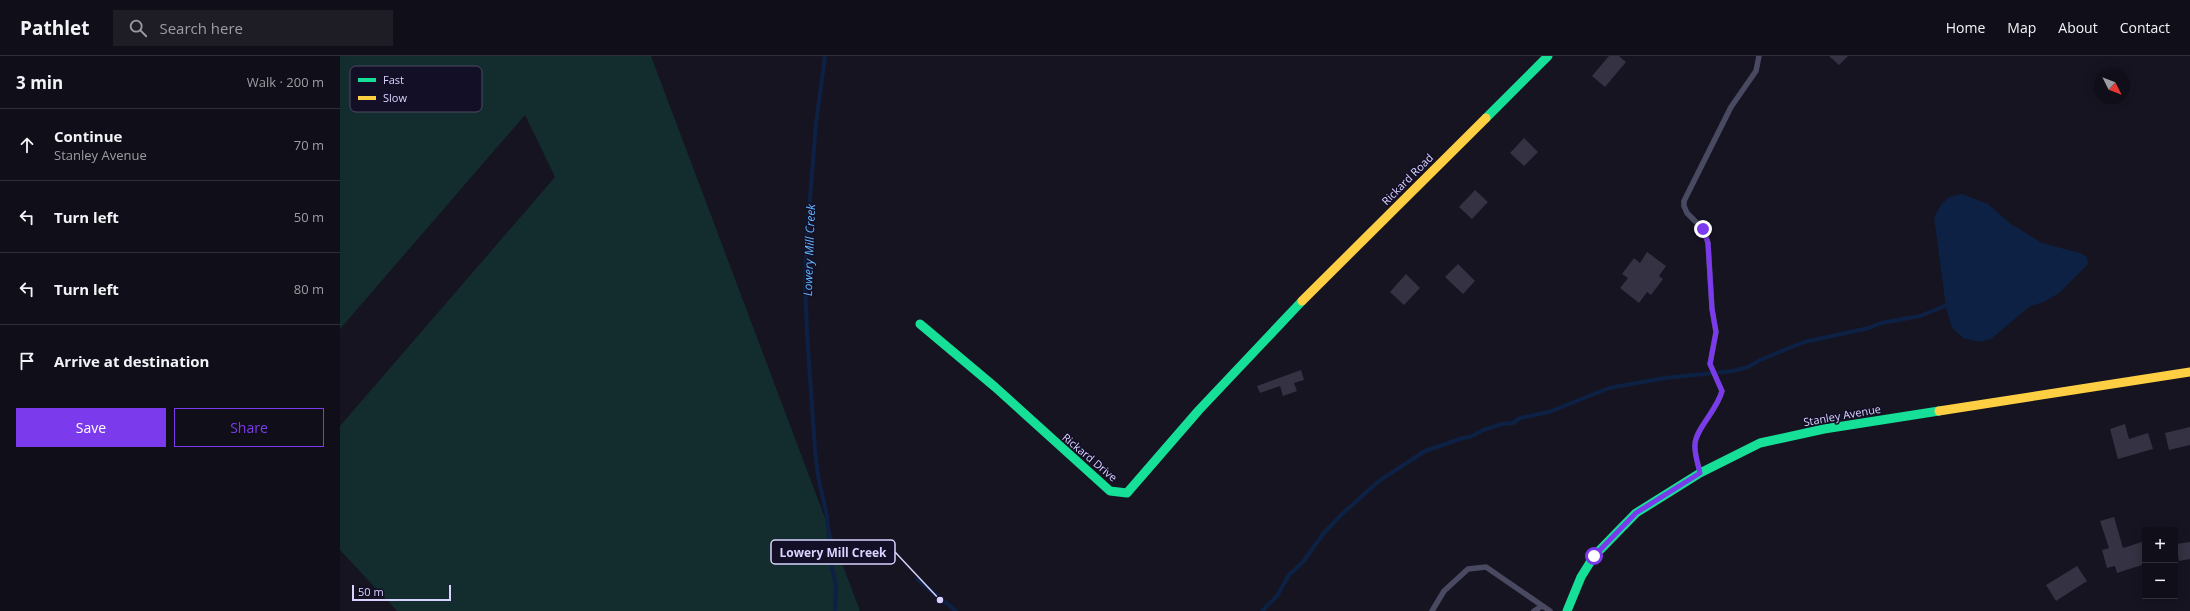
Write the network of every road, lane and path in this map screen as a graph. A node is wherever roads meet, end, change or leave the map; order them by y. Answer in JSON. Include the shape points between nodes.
{"nodes":[{"id":1,"x":1548,"y":56,"type":"edge"},
{"id":2,"x":1759,"y":56,"type":"edge"},
{"id":3,"x":1285,"y":320,"type":"joint"},
{"id":4,"x":920,"y":324,"type":"dead end"},
{"id":5,"x":2190,"y":372,"type":"edge"},
{"id":6,"x":1700,"y":473,"type":"junction"},
{"id":7,"x":1542,"y":606,"type":"junction"},
{"id":8,"x":1432,"y":611,"type":"edge"},
{"id":9,"x":1534,"y":611,"type":"edge"},
{"id":10,"x":1550,"y":611,"type":"edge"},
{"id":11,"x":1567,"y":611,"type":"edge"}],
"edges":[{"from":1,"to":3,"type":"street","name":"Rickard Road"},
{"from":2,"to":6,"type":"lane","via":[[1756,71],[1731,107],[1684,201],[1687,213],[1703,229],[1708,243],[1716,332],[1710,364],[1722,391],[1716,408],[1695,440]]},
{"from":3,"to":4,"type":"street","name":"Rickard Drive","via":[[1199,410],[1127,493],[1110,491],[995,387]]},
{"from":5,"to":6,"type":"street","name":"Stanley Avenue","via":[[1824,429],[1760,443]]},
{"from":6,"to":11,"type":"street","name":"Stanley Avenue","via":[[1636,513],[1605,542],[1581,577]]},
{"from":7,"to":8,"type":"lane","via":[[1486,567],[1468,569],[1444,590]]},
{"from":7,"to":9,"type":"lane"},
{"from":7,"to":10,"type":"lane"}]}
